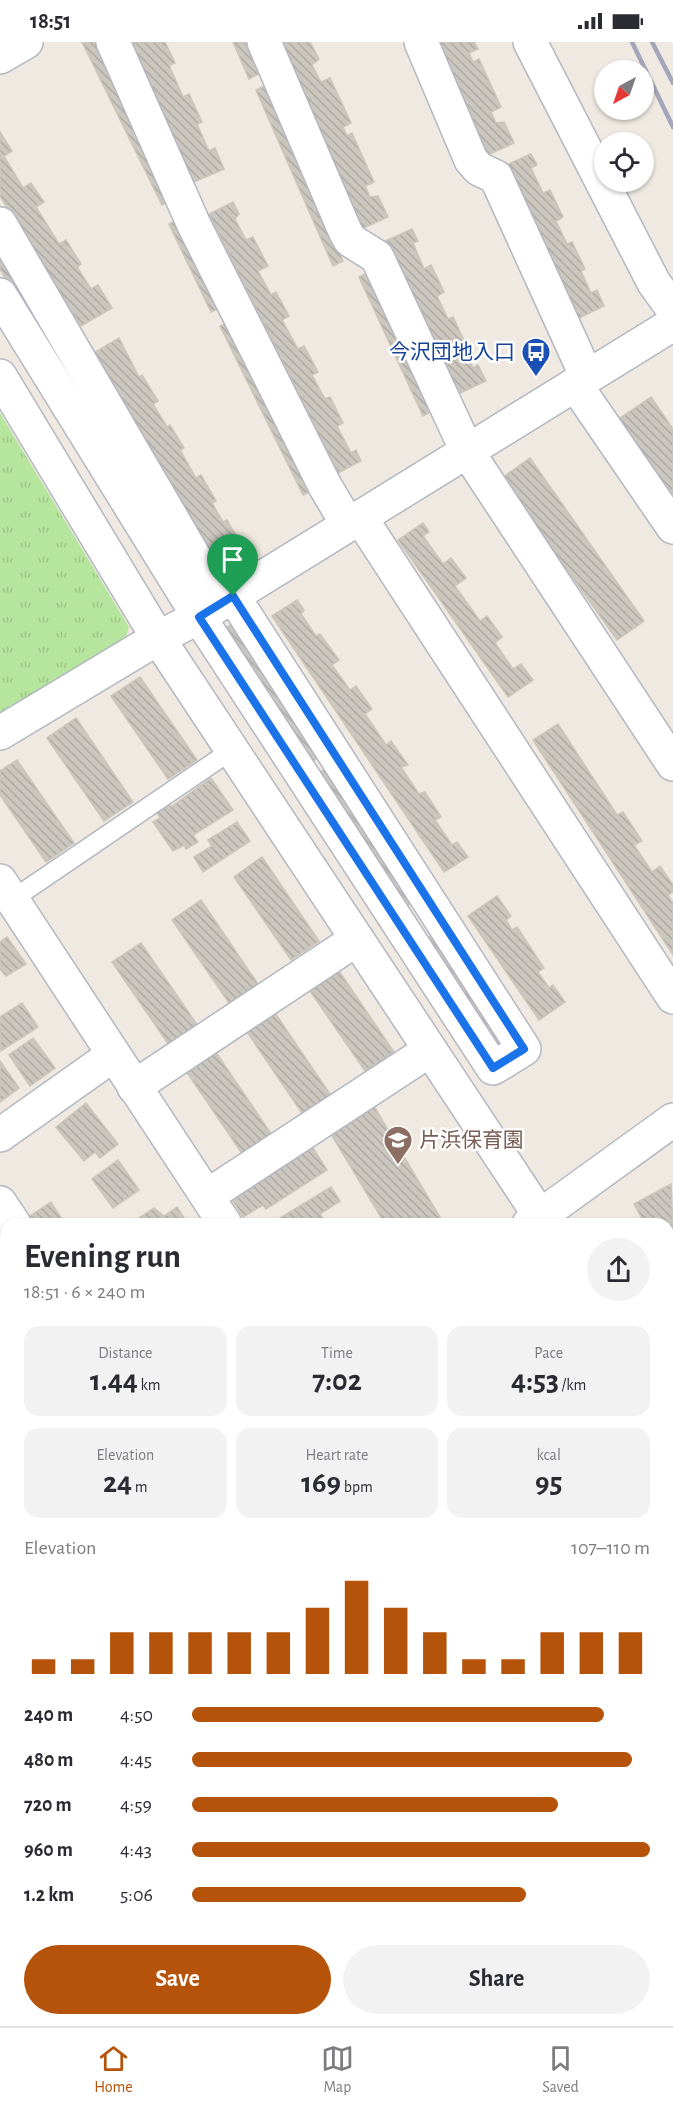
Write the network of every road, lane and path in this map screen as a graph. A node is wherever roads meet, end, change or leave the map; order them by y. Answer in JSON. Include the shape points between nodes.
{"nodes":[{"id":1,"x":26,"y":42,"type":"edge"},
{"id":2,"x":113,"y":42,"type":"edge"},
{"id":3,"x":264,"y":42,"type":"edge"},
{"id":4,"x":422,"y":42,"type":"edge"},
{"id":5,"x":530,"y":42,"type":"edge"},
{"id":6,"x":0,"y":57,"type":"edge"},
{"id":7,"x":0,"y":224,"type":"edge"},
{"id":8,"x":0,"y":295,"type":"edge"},
{"id":9,"x":673,"y":309,"type":"edge"},
{"id":10,"x":673,"y":324,"type":"edge"},
{"id":11,"x":0,"y":376,"type":"edge"},
{"id":12,"x":581,"y":381,"type":"junction"},
{"id":13,"x":467,"y":451,"type":"junction"},
{"id":14,"x":354,"y":521,"type":"junction"},
{"id":15,"x":673,"y":527,"type":"edge"},
{"id":16,"x":218,"y":605,"type":"junction"},
{"id":17,"x":158,"y":638,"type":"junction"},
{"id":18,"x":0,"y":734,"type":"edge"},
{"id":19,"x":232,"y":750,"type":"junction"},
{"id":20,"x":673,"y":764,"type":"edge"},
{"id":21,"x":6,"y":890,"type":"edge"},
{"id":22,"x":357,"y":939,"type":"junction"},
{"id":23,"x":673,"y":997,"type":"edge"},
{"id":24,"x":430,"y":1050,"type":"junction"},
{"id":25,"x":113,"y":1055,"type":"junction"},
{"id":26,"x":134,"y":1087,"type":"junction"},
{"id":27,"x":673,"y":1120,"type":"edge"},
{"id":28,"x":0,"y":1135,"type":"edge"},
{"id":29,"x":207,"y":1196,"type":"junction"},
{"id":30,"x":0,"y":1203,"type":"edge"},
{"id":31,"x":10,"y":1218,"type":"edge"},
{"id":32,"x":221,"y":1218,"type":"edge"},
{"id":33,"x":534,"y":1218,"type":"edge"},
{"id":34,"x":538,"y":1218,"type":"edge"}],
"edges":[{"from":1,"to":6,"type":"street"},
{"from":2,"to":14,"type":"street","via":[[194,225],[325,486]]},
{"from":3,"to":13,"type":"street","via":[[345,231],[350,240],[377,257]]},
{"from":4,"to":12,"type":"street","via":[[471,160],[496,177]]},
{"from":5,"to":9,"type":"street","via":[[654,283]]},
{"from":7,"to":16,"type":"street"},
{"from":8,"to":16,"type":"street"},
{"from":10,"to":12,"type":"street"},
{"from":11,"to":17,"type":"street"},
{"from":12,"to":13,"type":"street"},
{"from":12,"to":15,"type":"street"},
{"from":13,"to":14,"type":"street"},
{"from":13,"to":20,"type":"street"},
{"from":14,"to":16,"type":"street"},
{"from":14,"to":23,"type":"street"},
{"from":16,"to":16,"type":"street","via":[[493,1068],[524,1049]]},
{"from":16,"to":17,"type":"street"},
{"from":17,"to":18,"type":"street"},
{"from":17,"to":19,"type":"street"},
{"from":19,"to":21,"type":"lane"},
{"from":19,"to":22,"type":"street"},
{"from":21,"to":25,"type":"street"},
{"from":22,"to":24,"type":"street"},
{"from":22,"to":26,"type":"street"},
{"from":24,"to":29,"type":"street"},
{"from":24,"to":33,"type":"street"},
{"from":25,"to":26,"type":"street"},
{"from":25,"to":28,"type":"street"},
{"from":26,"to":29,"type":"street"},
{"from":27,"to":34,"type":"street"},
{"from":29,"to":32,"type":"street"},
{"from":30,"to":31,"type":"street"}]}
